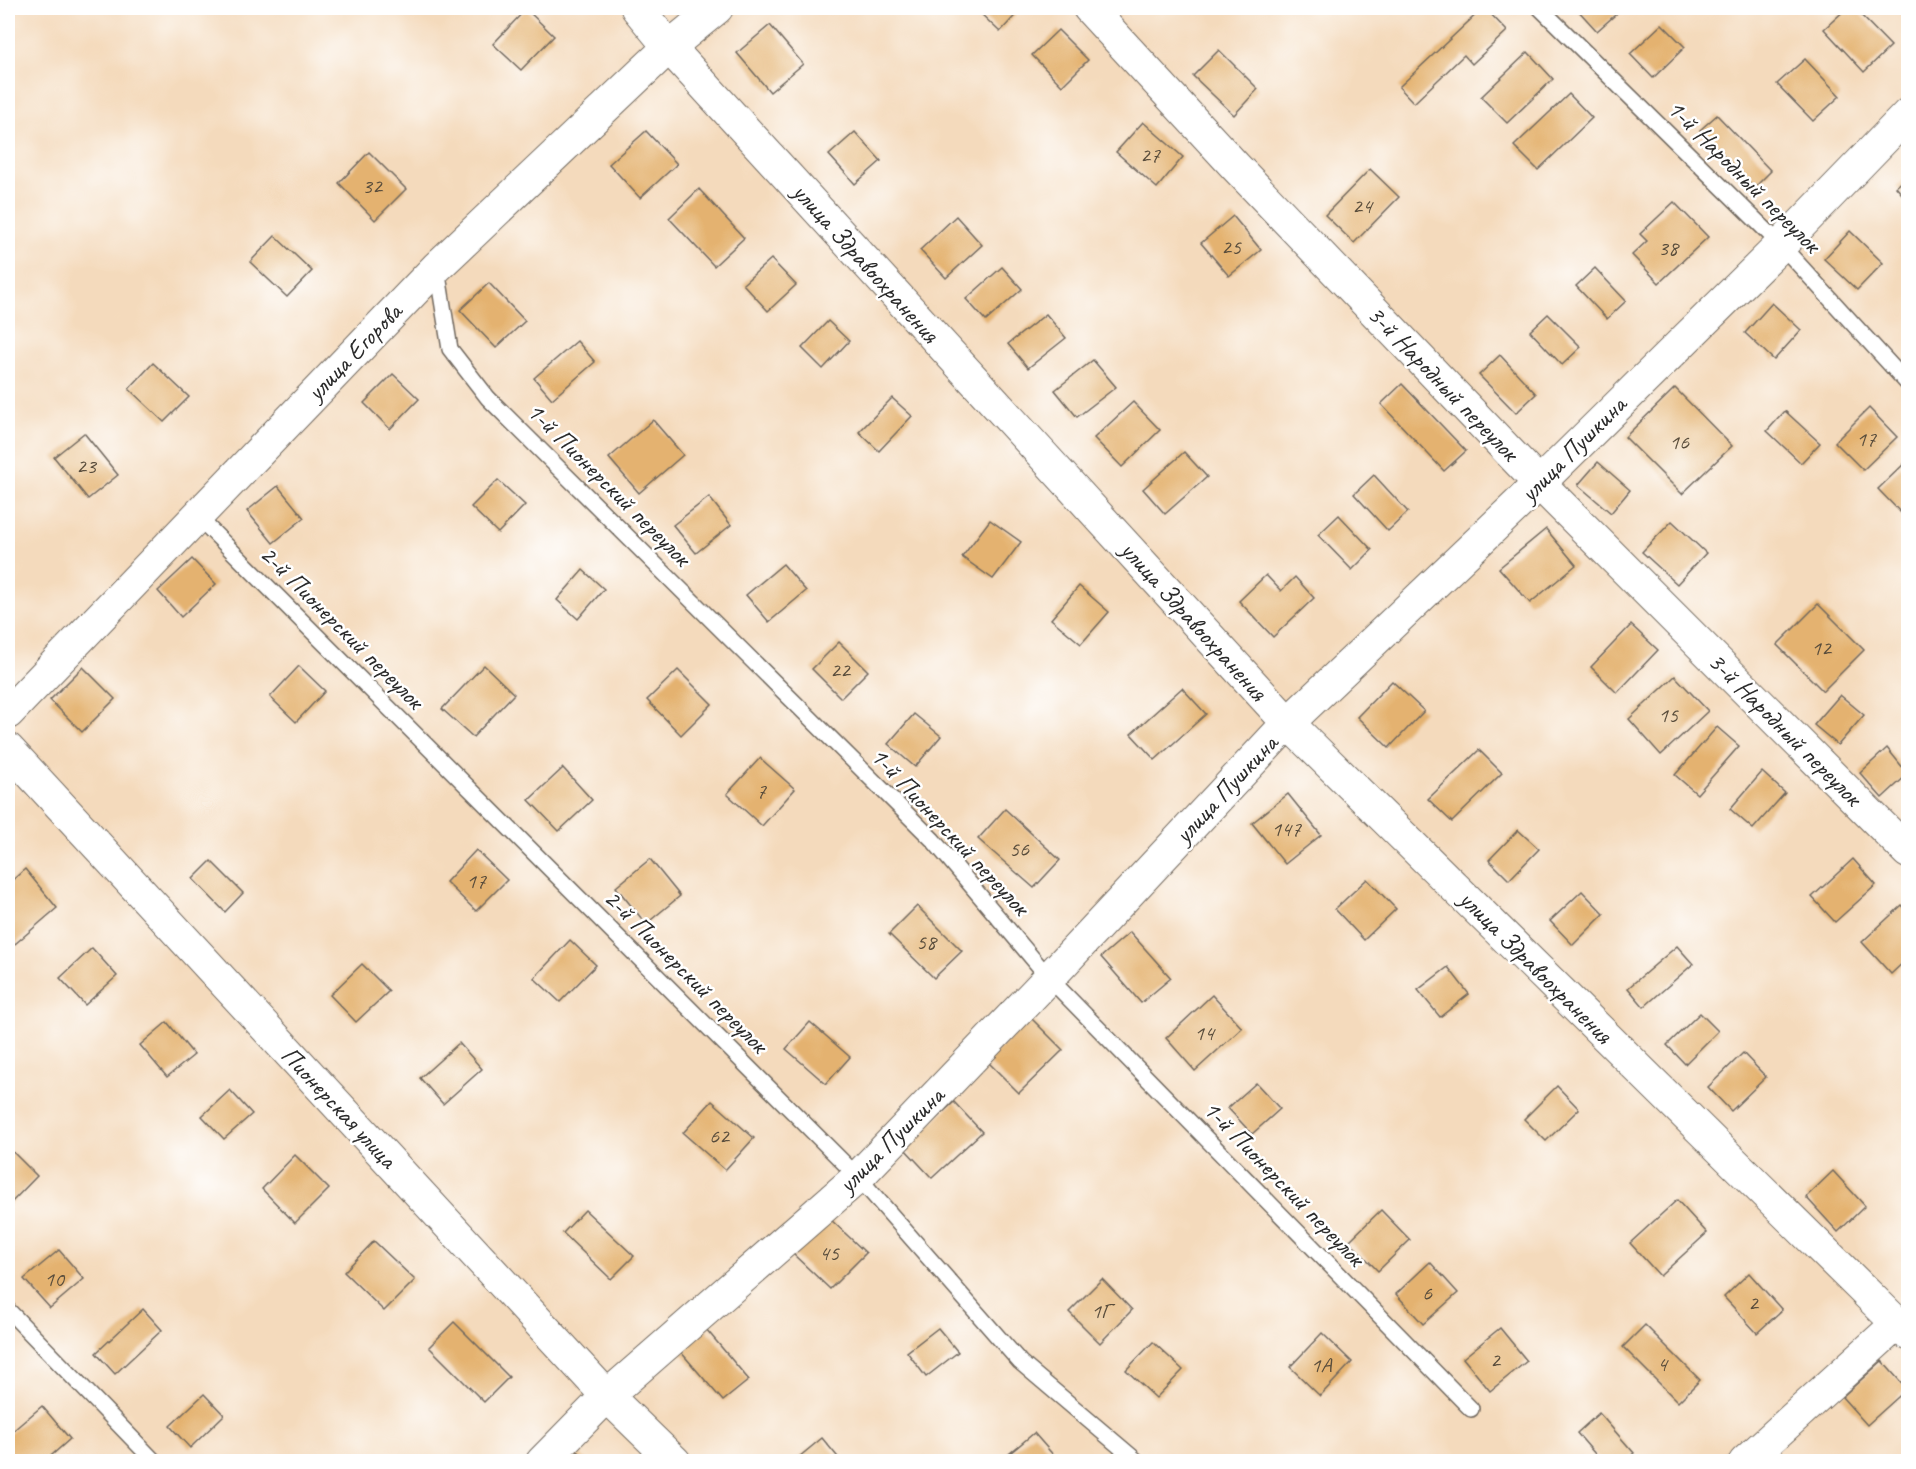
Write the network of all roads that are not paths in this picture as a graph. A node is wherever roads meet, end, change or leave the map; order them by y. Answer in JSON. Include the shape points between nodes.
{"nodes":[{"id":1,"x":637,"y":8,"type":"edge"},
{"id":2,"x":717,"y":8,"type":"edge"},
{"id":3,"x":1089,"y":8,"type":"edge"},
{"id":4,"x":1540,"y":8,"type":"edge"},
{"id":5,"x":669,"y":47,"type":"junction"},
{"id":6,"x":1908,"y":114,"type":"edge"},
{"id":7,"x":1781,"y":245,"type":"junction"},
{"id":8,"x":437,"y":267,"type":"junction"},
{"id":9,"x":1908,"y":384,"type":"edge"},
{"id":10,"x":1539,"y":483,"type":"junction"},
{"id":11,"x":197,"y":516,"type":"junction"},
{"id":12,"x":8,"y":713,"type":"edge"},
{"id":13,"x":1288,"y":723,"type":"junction"},
{"id":14,"x":8,"y":749,"type":"edge"},
{"id":15,"x":1908,"y":852,"type":"edge"},
{"id":16,"x":1049,"y":978,"type":"junction"},
{"id":17,"x":858,"y":1177,"type":"junction"},
{"id":18,"x":8,"y":1310,"type":"edge"},
{"id":19,"x":1903,"y":1329,"type":"edge"},
{"id":20,"x":607,"y":1396,"type":"junction"},
{"id":21,"x":1471,"y":1409,"type":"dead end"},
{"id":22,"x":155,"y":1461,"type":"edge"},
{"id":23,"x":542,"y":1461,"type":"edge"},
{"id":24,"x":675,"y":1461,"type":"edge"},
{"id":25,"x":1138,"y":1461,"type":"edge"},
{"id":26,"x":1745,"y":1461,"type":"edge"}],
"edges":[{"from":1,"to":5,"type":"street","name":"улица Здравоохранения"},
{"from":2,"to":5,"type":"street","name":"улица Егорова"},
{"from":3,"to":10,"type":"street","name":"3-й Народный переулок"},
{"from":4,"to":7,"type":"lane","name":"1-й Народный переулок"},
{"from":5,"to":8,"type":"street","name":"улица Егорова"},
{"from":5,"to":13,"type":"street","name":"улица Здравоохранения"},
{"from":6,"to":7,"type":"street","name":"улица Пушкина"},
{"from":7,"to":9,"type":"lane","name":"1-й Народный переулок"},
{"from":7,"to":10,"type":"street","name":"улица Пушкина"},
{"from":8,"to":11,"type":"street","name":"улица Егорова"},
{"from":8,"to":16,"type":"lane","name":"1-й Пионерский переулок","via":[[450,349],[488,398],[933,840]]},
{"from":10,"to":13,"type":"street","name":"улица Пушкина"},
{"from":10,"to":15,"type":"street","name":"3-й Народный переулок"},
{"from":11,"to":12,"type":"street","name":"улица Егорова"},
{"from":11,"to":17,"type":"lane","name":"2-й Пионерский переулок"},
{"from":13,"to":16,"type":"street","name":"улица Пушкина"},
{"from":13,"to":19,"type":"street","name":"улица Здравоохранения"},
{"from":14,"to":20,"type":"street","name":"Пионерская улица"},
{"from":16,"to":17,"type":"street","name":"улица Пушкина"},
{"from":16,"to":21,"type":"lane","name":"1-й Пионерский переулок"},
{"from":17,"to":20,"type":"street","name":"улица Пушкина"},
{"from":17,"to":25,"type":"lane","name":"2-й Пионерский переулок","via":[[1020,1362]]},
{"from":18,"to":22,"type":"lane"},
{"from":19,"to":26,"type":"street"},
{"from":20,"to":23,"type":"street","name":"улица Пушкина"},
{"from":20,"to":24,"type":"street","name":"Пионерская улица"}]}
